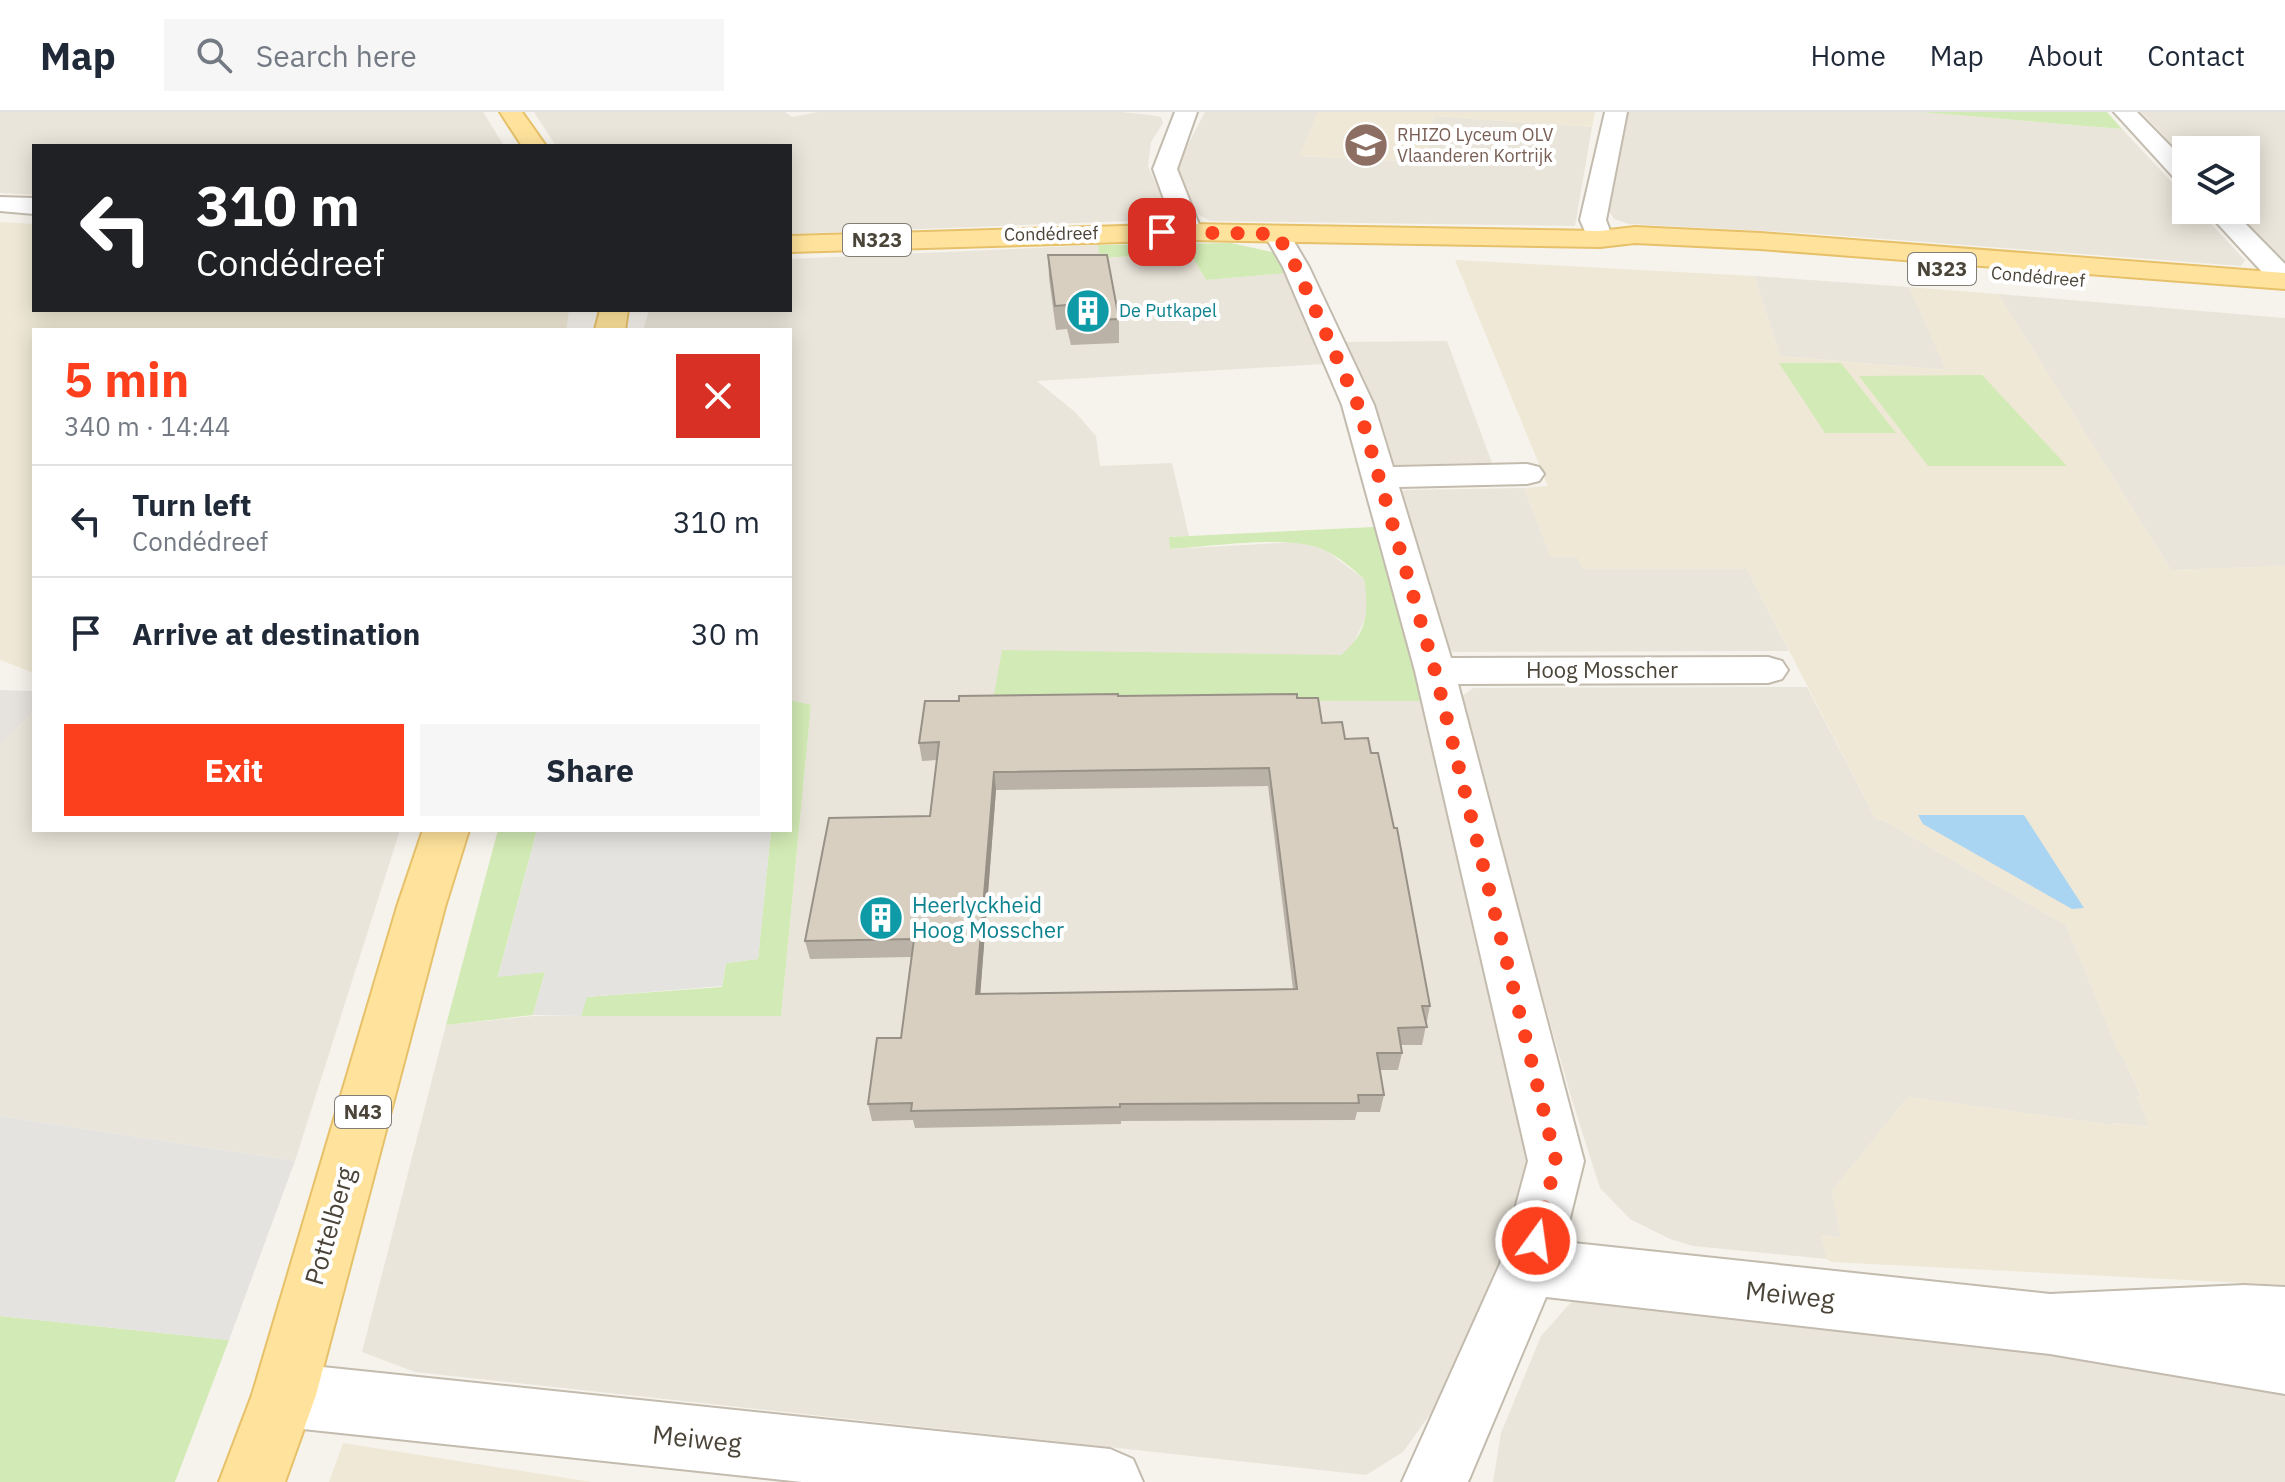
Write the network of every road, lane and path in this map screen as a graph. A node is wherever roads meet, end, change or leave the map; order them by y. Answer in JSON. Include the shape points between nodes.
{"nodes":[{"id":1,"x":511,"y":112,"type":"edge"},
{"id":2,"x":1156,"y":112,"type":"edge"},
{"id":3,"x":1616,"y":112,"type":"edge"},
{"id":4,"x":2125,"y":112,"type":"edge"},
{"id":5,"x":1185,"y":113,"type":"edge"},
{"id":6,"x":533,"y":144,"type":"edge"},
{"id":7,"x":2172,"y":161,"type":"edge"},
{"id":8,"x":0,"y":204,"type":"edge"},
{"id":9,"x":32,"y":206,"type":"edge"},
{"id":10,"x":2231,"y":224,"type":"edge"},
{"id":11,"x":1189,"y":232,"type":"junction"},
{"id":12,"x":1277,"y":234,"type":"junction"},
{"id":13,"x":1600,"y":239,"type":"junction"},
{"id":14,"x":792,"y":244,"type":"edge"},
{"id":15,"x":2285,"y":281,"type":"edge"},
{"id":16,"x":2285,"y":297,"type":"edge"},
{"id":17,"x":1527,"y":474,"type":"dead end"},
{"id":18,"x":1377,"y":477,"type":"junction"},
{"id":19,"x":1768,"y":670,"type":"dead end"},
{"id":20,"x":1435,"y":671,"type":"junction"},
{"id":21,"x":445,"y":832,"type":"edge"},
{"id":22,"x":1529,"y":1267,"type":"junction"},
{"id":23,"x":2285,"y":1317,"type":"edge"},
{"id":24,"x":2050,"y":1324,"type":"junction"},
{"id":25,"x":2285,"y":1363,"type":"edge"},
{"id":26,"x":284,"y":1395,"type":"junction"},
{"id":27,"x":252,"y":1482,"type":"edge"},
{"id":28,"x":1110,"y":1482,"type":"edge"},
{"id":29,"x":1435,"y":1482,"type":"edge"}],
"edges":[{"from":1,"to":6,"type":"main road"},
{"from":2,"to":5,"type":"street"},
{"from":3,"to":13,"type":"street","via":[[1593,220]]},
{"from":4,"to":7,"type":"street"},
{"from":5,"to":11,"type":"street","via":[[1165,169]]},
{"from":8,"to":9,"type":"street"},
{"from":10,"to":15,"type":"street"},
{"from":11,"to":12,"type":"main road","name":"Condédreef","number":"N323"},
{"from":11,"to":14,"type":"main road","name":"Condédreef","number":"N323"},
{"from":12,"to":13,"type":"main road","name":"Condédreef","number":"N323"},
{"from":12,"to":18,"type":"street","via":[[1358,405]]},
{"from":13,"to":15,"type":"main road","name":"Condédreef","number":"N323","via":[[1635,235],[1760,241]]},
{"from":13,"to":16,"type":"main road","name":"Condédreef","number":"N323"},
{"from":17,"to":18,"type":"street"},
{"from":18,"to":20,"type":"street"},
{"from":19,"to":20,"type":"street","name":"Hoog Mosscher"},
{"from":20,"to":22,"type":"street","via":[[1556,1161]]},
{"from":21,"to":26,"type":"main road","name":"Pottelberg","number":"N43"},
{"from":22,"to":24,"type":"street","name":"Meiweg"},
{"from":22,"to":29,"type":"street"},
{"from":23,"to":24,"type":"street","name":"Meiweg"},
{"from":24,"to":25,"type":"street","name":"Meiweg"},
{"from":26,"to":27,"type":"main road","name":"Pottelberg","number":"N43"},
{"from":26,"to":28,"type":"street","name":"Meiweg"}]}
